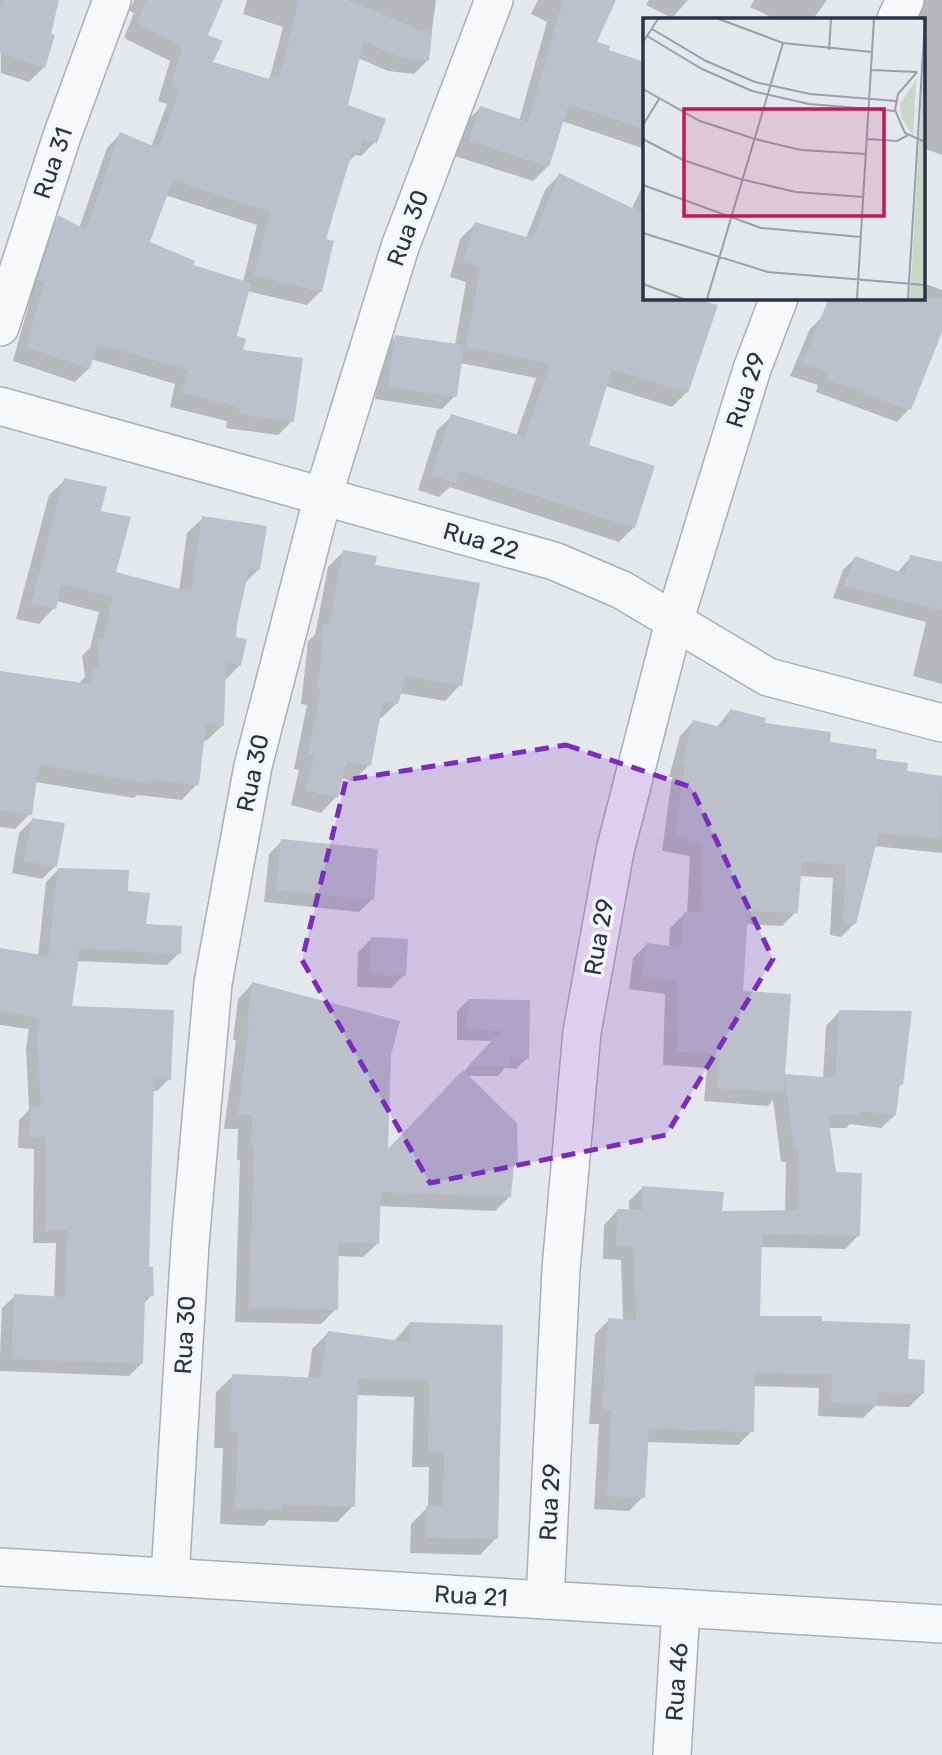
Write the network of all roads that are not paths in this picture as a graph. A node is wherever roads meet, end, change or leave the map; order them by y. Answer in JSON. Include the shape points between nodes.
{"nodes":[{"id":1,"x":111,"y":0,"type":"edge"},
{"id":2,"x":494,"y":0,"type":"edge"},
{"id":3,"x":905,"y":0,"type":"edge"},
{"id":4,"x":896,"y":18,"type":"edge"},
{"id":5,"x":779,"y":299,"type":"edge"},
{"id":6,"x":0,"y":327,"type":"edge"},
{"id":7,"x":0,"y":406,"type":"edge"},
{"id":8,"x":323,"y":496,"type":"junction"},
{"id":9,"x":674,"y":622,"type":"junction"},
{"id":10,"x":942,"y":723,"type":"edge"},
{"id":11,"x":0,"y":1567,"type":"edge"},
{"id":12,"x":170,"y":1577,"type":"junction"},
{"id":13,"x":545,"y":1600,"type":"junction"},
{"id":14,"x":681,"y":1608,"type":"junction"},
{"id":15,"x":942,"y":1624,"type":"edge"},
{"id":16,"x":672,"y":1755,"type":"edge"}],
"edges":[{"from":1,"to":6,"type":"street","name":"Rua 31"},
{"from":2,"to":8,"type":"street","name":"Rua 30","via":[[400,247]]},
{"from":3,"to":4,"type":"street"},
{"from":5,"to":9,"type":"street","name":"Rua 29","via":[[752,369]]},
{"from":7,"to":8,"type":"street","name":"Rua 22"},
{"from":8,"to":9,"type":"street","name":"Rua 22","via":[[554,561],[622,590]]},
{"from":8,"to":12,"type":"street","name":"Rua 30","via":[[253,766],[213,983],[190,1244]]},
{"from":9,"to":10,"type":"street","name":"Rua 22","via":[[768,677]]},
{"from":9,"to":13,"type":"street","name":"Rua 29","via":[[615,851],[582,1032],[561,1269]]},
{"from":11,"to":12,"type":"street","name":"Rua 21"},
{"from":12,"to":13,"type":"street","name":"Rua 21"},
{"from":13,"to":14,"type":"street","name":"Rua 21"},
{"from":14,"to":15,"type":"street","name":"Rua 21"},
{"from":14,"to":16,"type":"street","name":"Rua 46"}]}
